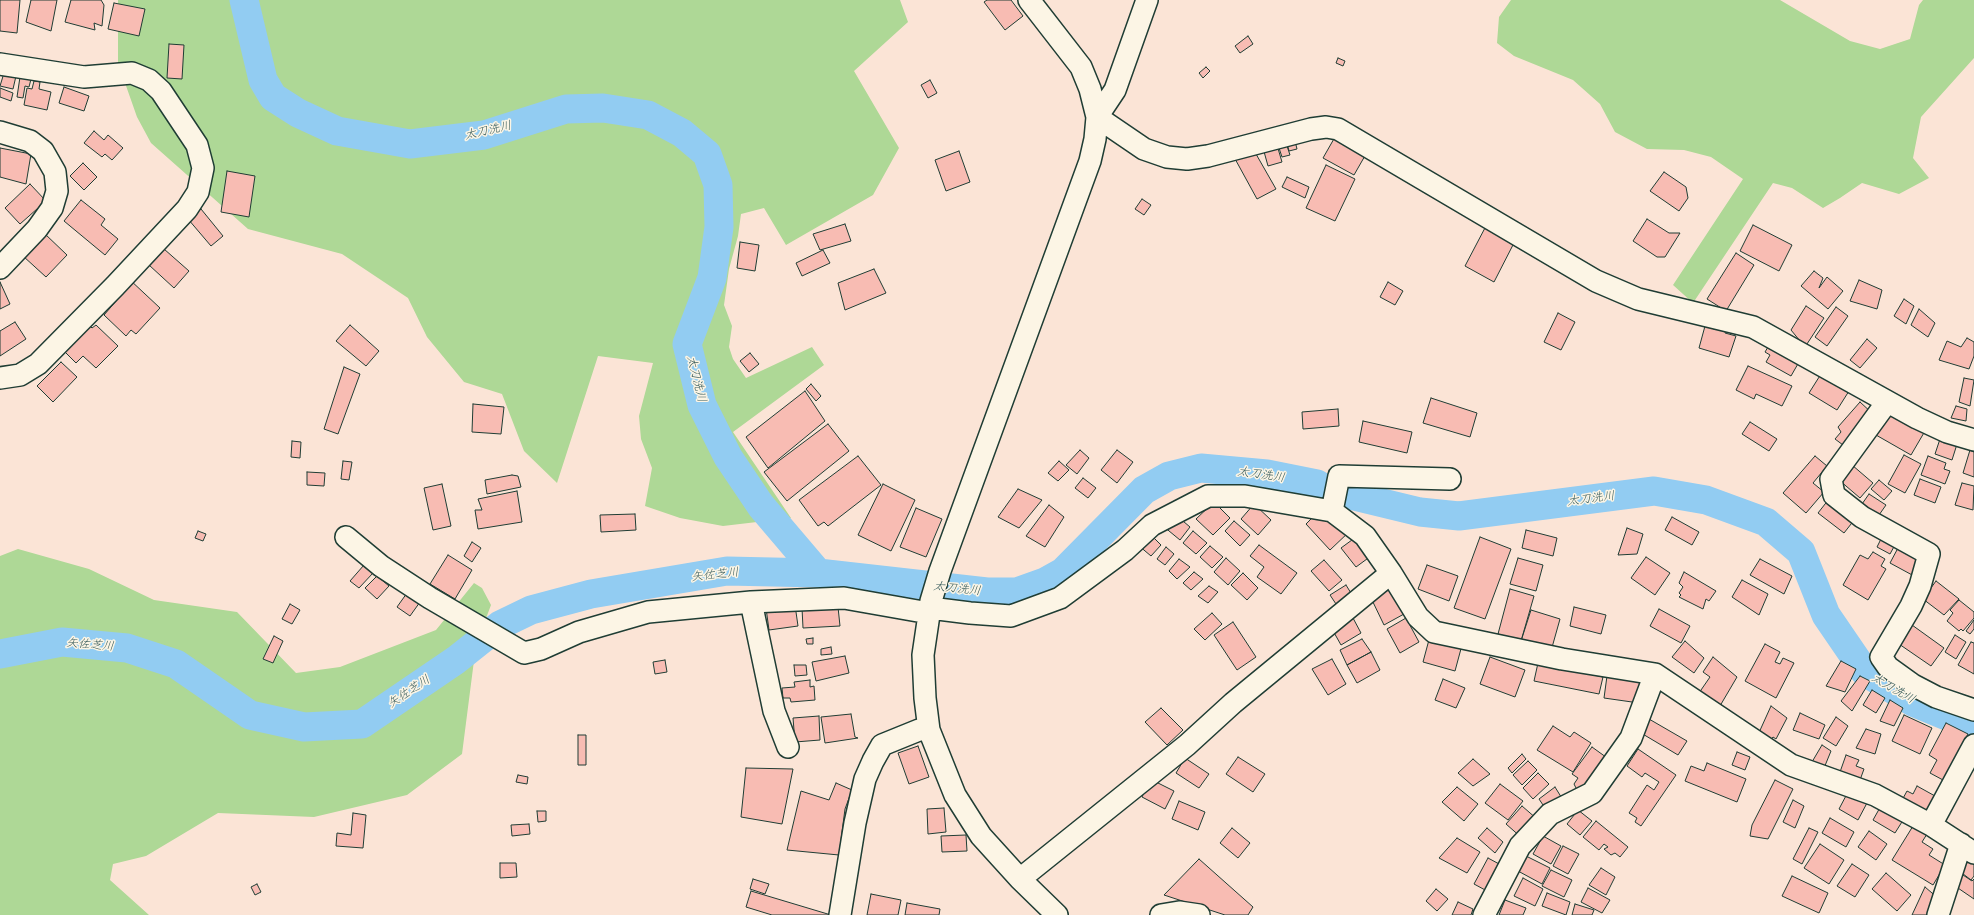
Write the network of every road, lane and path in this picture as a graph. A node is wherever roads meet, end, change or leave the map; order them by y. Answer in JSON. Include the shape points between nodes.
{"nodes":[{"id":1,"x":1029,"y":0,"type":"edge"},
{"id":2,"x":1147,"y":0,"type":"edge"},
{"id":3,"x":0,"y":64,"type":"edge"},
{"id":4,"x":1097,"y":117,"type":"junction"},
{"id":5,"x":0,"y":132,"type":"edge"},
{"id":6,"x":0,"y":268,"type":"edge"},
{"id":7,"x":0,"y":378,"type":"edge"},
{"id":8,"x":1887,"y":402,"type":"junction"},
{"id":9,"x":1974,"y":440,"type":"edge"},
{"id":10,"x":1450,"y":479,"type":"dead end"},
{"id":11,"x":1332,"y":512,"type":"junction"},
{"id":12,"x":346,"y":537,"type":"dead end"},
{"id":13,"x":1391,"y":573,"type":"junction"},
{"id":14,"x":751,"y":602,"type":"junction"},
{"id":15,"x":930,"y":607,"type":"junction"},
{"id":16,"x":1655,"y":674,"type":"junction"},
{"id":17,"x":1974,"y":710,"type":"edge"},
{"id":18,"x":929,"y":730,"type":"junction"},
{"id":19,"x":1974,"y":745,"type":"edge"},
{"id":20,"x":788,"y":747,"type":"dead end"},
{"id":21,"x":1930,"y":825,"type":"junction"},
{"id":22,"x":1967,"y":848,"type":"edge"},
{"id":23,"x":1020,"y":879,"type":"junction"},
{"id":24,"x":840,"y":915,"type":"edge"},
{"id":25,"x":1057,"y":915,"type":"edge"},
{"id":26,"x":1161,"y":915,"type":"edge"},
{"id":27,"x":1199,"y":915,"type":"edge"},
{"id":28,"x":1484,"y":915,"type":"edge"},
{"id":29,"x":1938,"y":915,"type":"edge"}],
"edges":[{"from":1,"to":4,"type":"street","via":[[1081,66]]},
{"from":2,"to":4,"type":"street","via":[[1115,90]]},
{"from":3,"to":7,"type":"street","via":[[84,77],[132,73],[149,80],[161,91],[197,145],[203,168],[198,192],[187,209],[94,307],[38,364],[20,375]]},
{"from":4,"to":8,"type":"street","via":[[1144,149],[1167,157],[1187,160],[1311,129],[1338,129],[1596,281],[1638,299],[1753,327]]},
{"from":4,"to":15,"type":"street","via":[[1090,161],[940,571]]},
{"from":5,"to":6,"type":"street","via":[[30,141],[43,151],[55,172],[57,191],[52,208],[37,229]]},
{"from":8,"to":9,"type":"street","via":[[1947,432]]},
{"from":8,"to":17,"type":"street","via":[[1831,479],[1834,495],[1862,516],[1929,554],[1911,606],[1881,657],[1888,666],[1913,685],[1936,697]]},
{"from":10,"to":11,"type":"street","via":[[1339,476]]},
{"from":11,"to":13,"type":"street","via":[[1365,536]]},
{"from":11,"to":15,"type":"street","via":[[1245,496],[1208,496],[1152,525],[1125,550],[1060,598],[1011,616]]},
{"from":12,"to":14,"type":"street","via":[[381,566],[472,624],[524,653],[541,649],[579,632],[648,612]]},
{"from":13,"to":16,"type":"street","via":[[1418,617],[1434,632],[1562,659]]},
{"from":13,"to":23,"type":"street","via":[[1233,703],[1187,745]]},
{"from":14,"to":15,"type":"street","via":[[844,598]]},
{"from":14,"to":20,"type":"street","via":[[774,711]]},
{"from":15,"to":18,"type":"street","via":[[923,655],[924,698]]},
{"from":16,"to":21,"type":"street","via":[[1791,765],[1875,795]]},
{"from":16,"to":28,"type":"street","via":[[1631,738],[1592,792],[1550,814],[1520,846]]},
{"from":18,"to":23,"type":"street","via":[[955,795],[981,836]]},
{"from":18,"to":24,"type":"street","via":[[919,730],[882,745],[873,761],[865,779],[854,823]]},
{"from":19,"to":21,"type":"street"},
{"from":21,"to":22,"type":"street"},
{"from":22,"to":29,"type":"street"},
{"from":23,"to":25,"type":"street"},
{"from":26,"to":27,"type":"street","via":[[1179,912]]}]}
